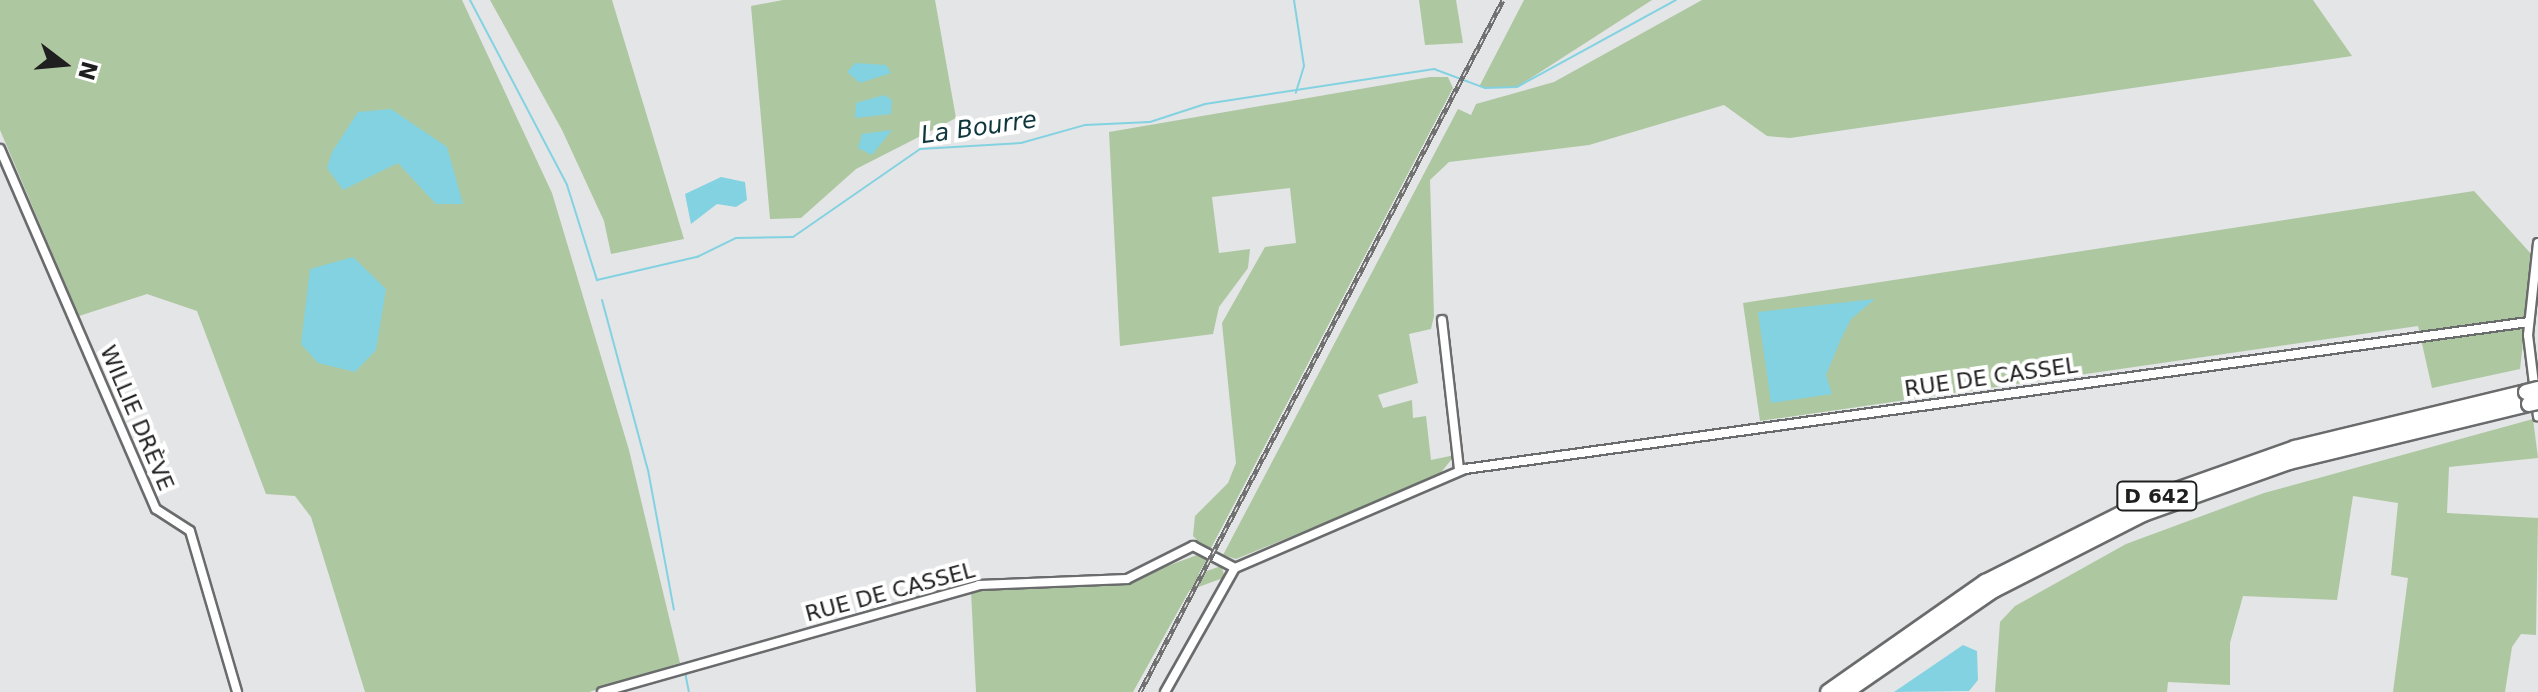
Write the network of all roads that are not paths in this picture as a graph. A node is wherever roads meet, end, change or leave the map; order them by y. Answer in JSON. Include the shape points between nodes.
{"nodes":[{"id":1,"x":0,"y":149,"type":"edge"},
{"id":2,"x":2538,"y":243,"type":"edge"},
{"id":3,"x":1442,"y":320,"type":"dead end"},
{"id":4,"x":2528,"y":322,"type":"junction"},
{"id":5,"x":2533,"y":397,"type":"edge"},
{"id":6,"x":2538,"y":416,"type":"edge"},
{"id":7,"x":1459,"y":470,"type":"junction"},
{"id":8,"x":1235,"y":568,"type":"junction"},
{"id":9,"x":237,"y":692,"type":"edge"},
{"id":10,"x":602,"y":692,"type":"edge"},
{"id":11,"x":1165,"y":692,"type":"edge"},
{"id":12,"x":1828,"y":692,"type":"edge"},
{"id":13,"x":1846,"y":692,"type":"edge"}],
"edges":[{"from":1,"to":9,"type":"street","name":"WILLIE DRÈVE","via":[[154,506],[190,531]]},
{"from":2,"to":4,"type":"street"},
{"from":3,"to":7,"type":"street"},
{"from":4,"to":6,"type":"street"},
{"from":4,"to":7,"type":"street","name":"RUE DE CASSEL"},
{"from":5,"to":12,"type":"highway","number":"D 642","via":[[2281,452],[2137,505],[1972,590]]},
{"from":5,"to":13,"type":"highway","number":"D 642","via":[[2303,458],[2143,514],[1994,590]]},
{"from":7,"to":8,"type":"street","name":"RUE DE CASSEL"},
{"from":8,"to":10,"type":"street","name":"RUE DE CASSEL","via":[[1189,546],[1133,578],[975,586]]},
{"from":8,"to":11,"type":"street"}]}
